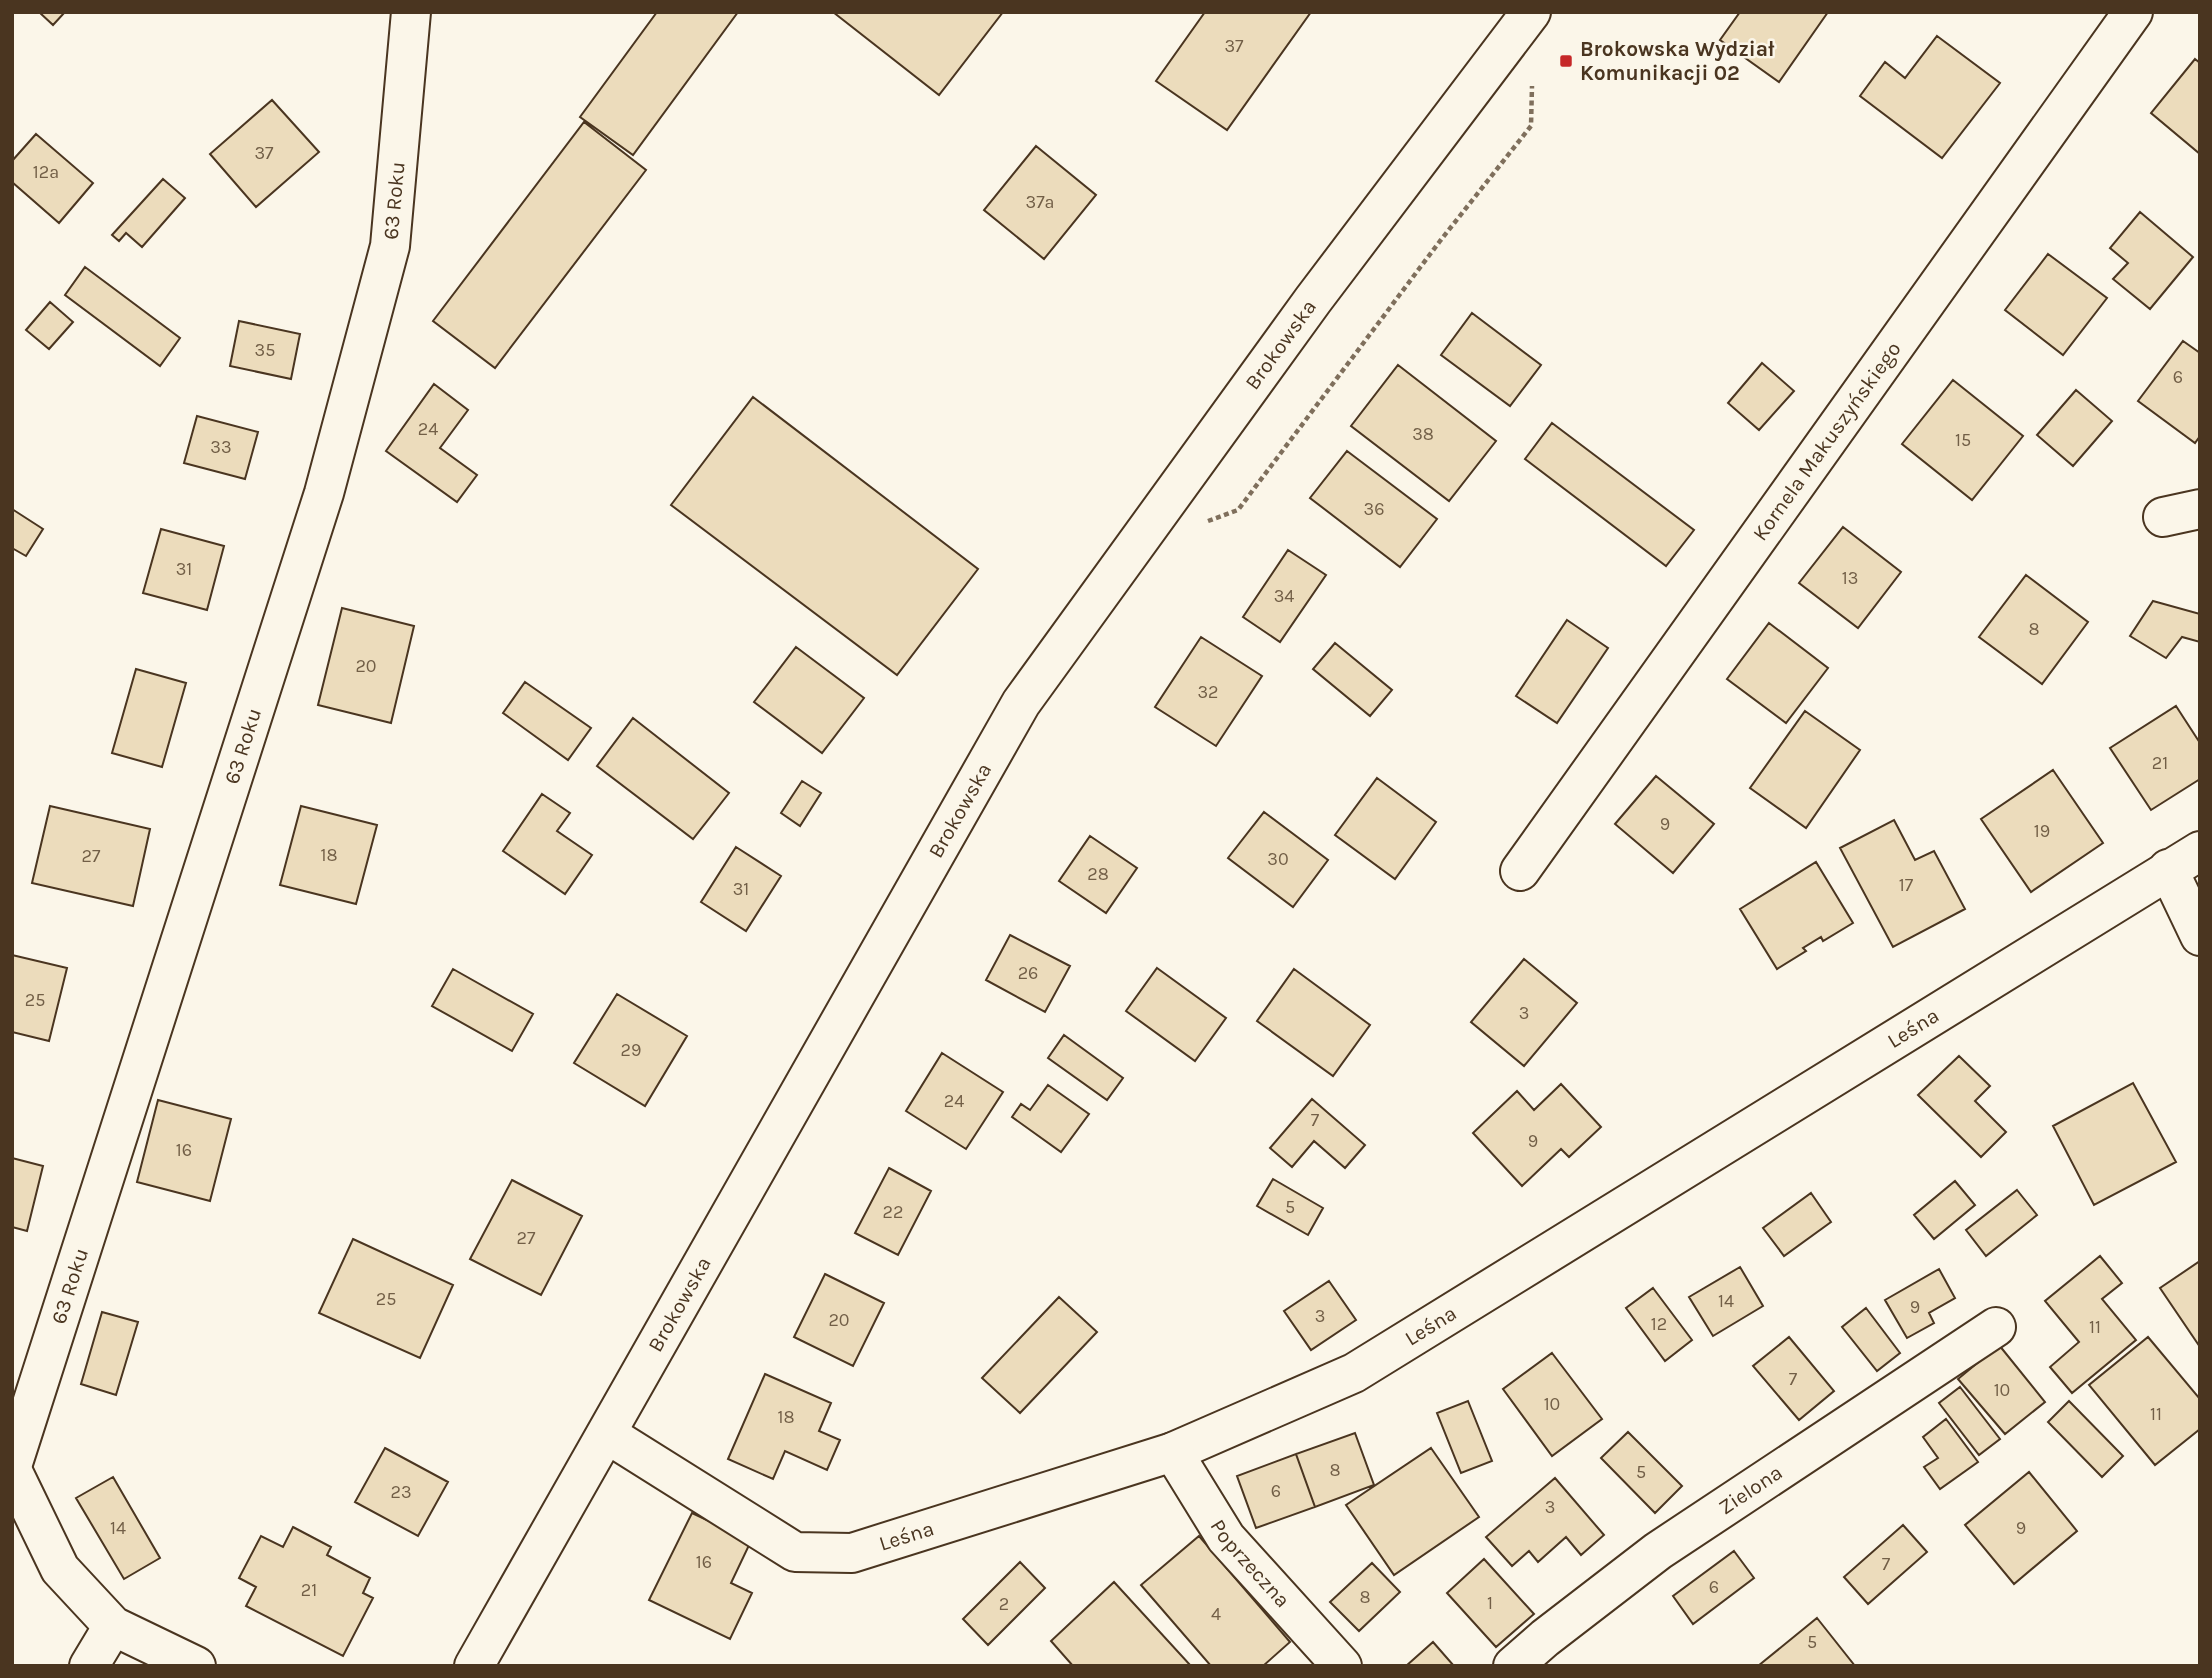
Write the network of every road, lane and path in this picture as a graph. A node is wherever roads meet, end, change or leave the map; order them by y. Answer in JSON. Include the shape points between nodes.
{"nodes":[{"id":1,"x":411,"y":12,"type":"edge"},
{"id":2,"x":1531,"y":12,"type":"edge"},
{"id":3,"x":2133,"y":12,"type":"edge"},
{"id":4,"x":1533,"y":76,"type":"dead end"},
{"id":5,"x":1202,"y":523,"type":"dead end"},
{"id":6,"x":2184,"y":860,"type":"edge"},
{"id":7,"x":1520,"y":871,"type":"dead end"},
{"id":8,"x":2200,"y":936,"type":"edge"},
{"id":9,"x":1996,"y":1327,"type":"dead end"},
{"id":10,"x":607,"y":1434,"type":"junction"},
{"id":11,"x":1174,"y":1452,"type":"junction"},
{"id":12,"x":12,"y":1468,"type":"edge"},
{"id":13,"x":113,"y":1626,"type":"junction"},
{"id":14,"x":89,"y":1666,"type":"edge"},
{"id":15,"x":196,"y":1666,"type":"edge"},
{"id":16,"x":474,"y":1666,"type":"edge"},
{"id":17,"x":1342,"y":1666,"type":"edge"},
{"id":18,"x":1513,"y":1666,"type":"edge"}],
"edges":[{"from":1,"to":12,"type":"street","name":"63 Roku","via":[[390,246],[324,493]]},
{"from":2,"to":10,"type":"street","name":"Brokowska","via":[[1313,300],[1021,703]]},
{"from":3,"to":7,"type":"street","name":"Kornela Makuszyńskiego"},
{"from":4,"to":5,"type":"path","via":[[1531,126],[1238,510]]},
{"from":6,"to":8,"type":"street"},
{"from":6,"to":11,"type":"street","name":"Leśna","via":[[1354,1373]]},
{"from":9,"to":18,"type":"street","name":"Zielona","via":[[1658,1551]]},
{"from":10,"to":11,"type":"street","name":"Leśna","via":[[795,1552],[852,1553]]},
{"from":10,"to":16,"type":"street","name":"Brokowska"},
{"from":11,"to":17,"type":"street","name":"Poprzeczna","via":[[1226,1538]]},
{"from":12,"to":13,"type":"street","name":"63 Roku","via":[[60,1569]]},
{"from":13,"to":14,"type":"street"},
{"from":13,"to":15,"type":"street"}]}
